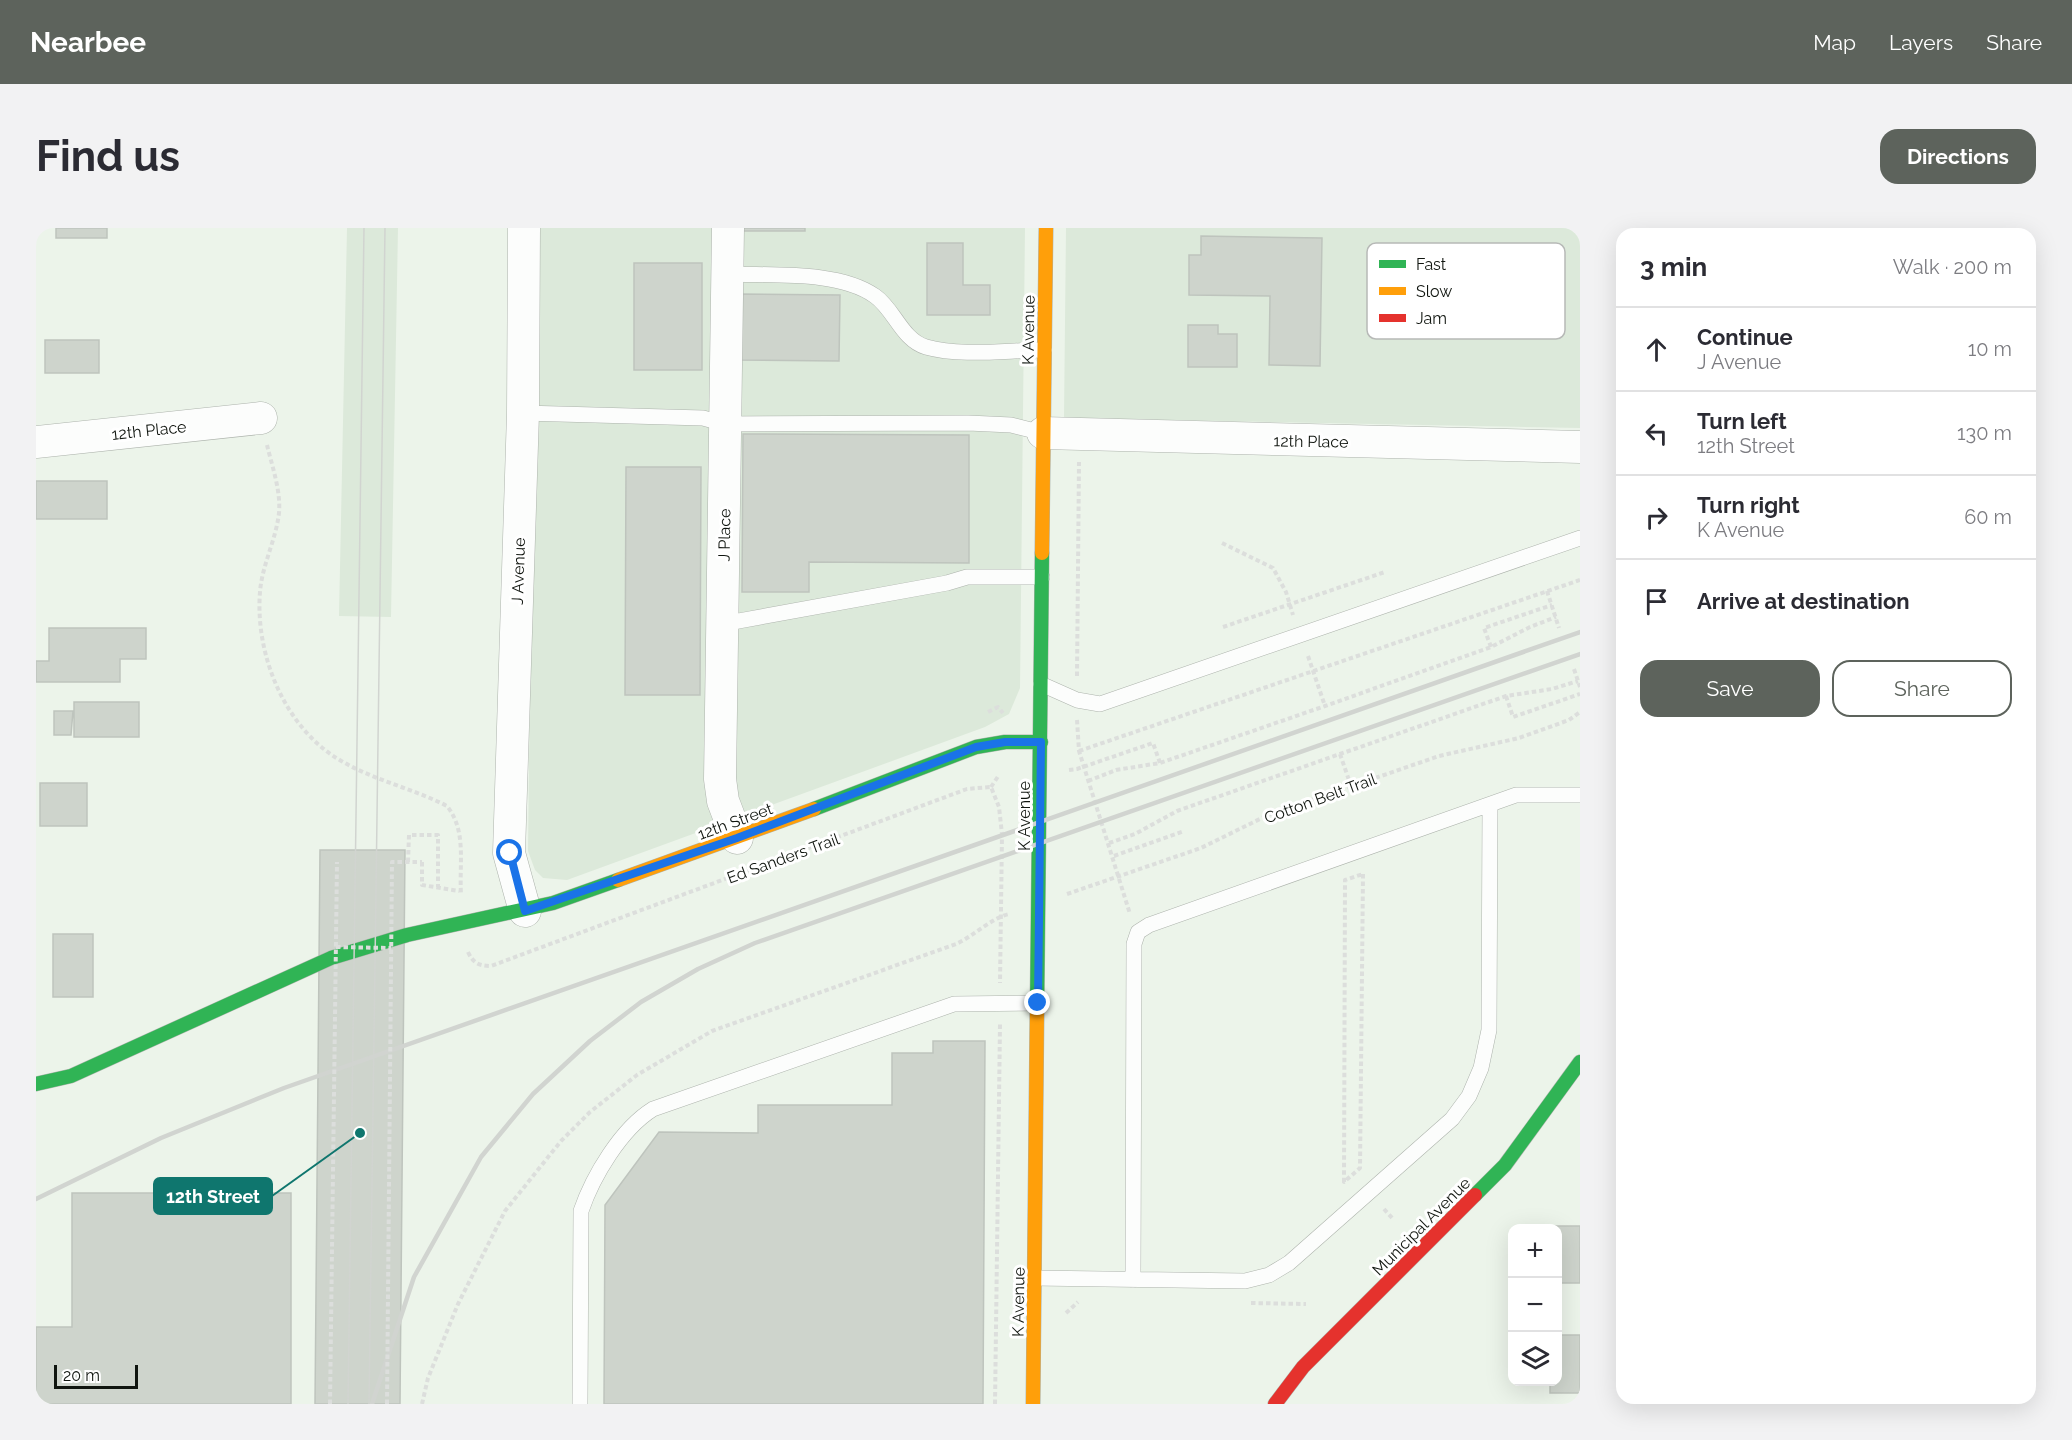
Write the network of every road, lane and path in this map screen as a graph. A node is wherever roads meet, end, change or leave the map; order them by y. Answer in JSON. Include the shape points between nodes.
{"nodes":[{"id":1,"x":524,"y":228,"type":"edge"},
{"id":2,"x":728,"y":228,"type":"edge"},
{"id":3,"x":1046,"y":228,"type":"edge"},
{"id":4,"x":727,"y":274,"type":"junction"},
{"id":5,"x":1044,"y":350,"type":"junction"},
{"id":6,"x":523,"y":413,"type":"junction"},
{"id":7,"x":261,"y":418,"type":"joint"},
{"id":8,"x":725,"y":424,"type":"junction"},
{"id":9,"x":1043,"y":433,"type":"junction"},
{"id":10,"x":36,"y":442,"type":"edge"},
{"id":11,"x":1580,"y":447,"type":"edge"},
{"id":12,"x":1079,"y":458,"type":"dead end"},
{"id":13,"x":1580,"y":538,"type":"edge"},
{"id":14,"x":1222,"y":543,"type":"dead end"},
{"id":15,"x":1385,"y":572,"type":"dead end"},
{"id":16,"x":1042,"y":577,"type":"junction"},
{"id":17,"x":1580,"y":580,"type":"edge"},
{"id":18,"x":1546,"y":591,"type":"junction"},
{"id":19,"x":1290,"y":604,"type":"junction"},
{"id":20,"x":1552,"y":605,"type":"junction"},
{"id":21,"x":1294,"y":616,"type":"dead end"},
{"id":22,"x":1556,"y":618,"type":"junction"},
{"id":23,"x":722,"y":624,"type":"junction"},
{"id":24,"x":1223,"y":627,"type":"dead end"},
{"id":25,"x":1560,"y":628,"type":"dead end"},
{"id":26,"x":1491,"y":647,"type":"junction"},
{"id":27,"x":1308,"y":656,"type":"dead end"},
{"id":28,"x":1574,"y":669,"type":"dead end"},
{"id":29,"x":1313,"y":671,"type":"junction"},
{"id":30,"x":1077,"y":674,"type":"dead end"},
{"id":31,"x":1578,"y":681,"type":"junction"},
{"id":32,"x":1041,"y":684,"type":"junction"},
{"id":33,"x":1580,"y":687,"type":"edge"},
{"id":34,"x":1580,"y":694,"type":"edge"},
{"id":35,"x":1506,"y":696,"type":"junction"},
{"id":36,"x":1325,"y":706,"type":"junction"},
{"id":37,"x":1580,"y":712,"type":"edge"},
{"id":38,"x":1077,"y":722,"type":"dead end"},
{"id":39,"x":1041,"y":742,"type":"junction"},
{"id":40,"x":1079,"y":751,"type":"junction"},
{"id":41,"x":1340,"y":754,"type":"junction"},
{"id":42,"x":1160,"y":763,"type":"junction"},
{"id":43,"x":1084,"y":767,"type":"junction"},
{"id":44,"x":1001,"y":772,"type":"dead end"},
{"id":45,"x":1088,"y":781,"type":"junction"},
{"id":46,"x":1351,"y":786,"type":"junction"},
{"id":47,"x":991,"y":787,"type":"junction"},
{"id":48,"x":1580,"y":795,"type":"edge"},
{"id":49,"x":1490,"y":805,"type":"junction"},
{"id":50,"x":1184,"y":831,"type":"dead end"},
{"id":51,"x":737,"y":838,"type":"junction"},
{"id":52,"x":1109,"y":843,"type":"junction"},
{"id":53,"x":1113,"y":856,"type":"junction"},
{"id":54,"x":338,"y":862,"type":"dead end"},
{"id":55,"x":408,"y":862,"type":"junction"},
{"id":56,"x":1120,"y":877,"type":"junction"},
{"id":57,"x":1346,"y":880,"type":"joint"},
{"id":58,"x":438,"y":887,"type":"junction"},
{"id":59,"x":461,"y":891,"type":"junction"},
{"id":60,"x":1063,"y":896,"type":"dead end"},
{"id":61,"x":462,"y":898,"type":"dead end"},
{"id":62,"x":525,"y":911,"type":"junction"},
{"id":63,"x":1130,"y":914,"type":"dead end"},
{"id":64,"x":466,"y":941,"type":"dead end"},
{"id":65,"x":336,"y":947,"type":"junction"},
{"id":66,"x":391,"y":948,"type":"junction"},
{"id":67,"x":1000,"y":984,"type":"dead end"},
{"id":68,"x":1038,"y":1003,"type":"junction"},
{"id":69,"x":1000,"y":1027,"type":"dead end"},
{"id":70,"x":1580,"y":1062,"type":"edge"},
{"id":71,"x":36,"y":1084,"type":"edge"},
{"id":72,"x":1381,"y":1206,"type":"dead end"},
{"id":73,"x":1393,"y":1219,"type":"dead end"},
{"id":74,"x":1035,"y":1278,"type":"junction"},
{"id":75,"x":1133,"y":1280,"type":"junction"},
{"id":76,"x":330,"y":1404,"type":"edge"},
{"id":77,"x":387,"y":1404,"type":"edge"},
{"id":78,"x":580,"y":1404,"type":"edge"},
{"id":79,"x":995,"y":1404,"type":"edge"},
{"id":80,"x":1033,"y":1404,"type":"edge"},
{"id":81,"x":1275,"y":1404,"type":"edge"}],
"edges":[{"from":1,"to":6,"type":"street","name":"J Avenue"},
{"from":2,"to":4,"type":"street","name":"J Place"},
{"from":3,"to":5,"type":"main road","name":"K Avenue"},
{"from":4,"to":5,"type":"lane","via":[[852,284],[875,295],[912,339],[923,346],[943,350]]},
{"from":4,"to":8,"type":"street","name":"J Place"},
{"from":5,"to":9,"type":"main road","name":"K Avenue"},
{"from":6,"to":8,"type":"lane","via":[[703,418]]},
{"from":6,"to":62,"type":"street","name":"J Avenue","via":[[510,853]]},
{"from":7,"to":10,"type":"street","name":"12th Place"},
{"from":7,"to":59,"type":"path","via":[[279,504],[260,591],[264,646],[271,673],[293,714],[338,759],[447,806],[460,831]]},
{"from":8,"to":9,"type":"lane","via":[[1011,424]]},
{"from":8,"to":23,"type":"street","name":"J Place"},
{"from":9,"to":11,"type":"street","name":"12th Place"},
{"from":9,"to":16,"type":"main road","name":"K Avenue"},
{"from":12,"to":30,"type":"path"},
{"from":13,"to":32,"type":"lane","via":[[1100,704],[1077,700]]},
{"from":14,"to":19,"type":"path","via":[[1273,568]]},
{"from":15,"to":19,"type":"path"},
{"from":16,"to":23,"type":"lane","via":[[967,577],[947,584]]},
{"from":16,"to":32,"type":"main road","name":"K Avenue"},
{"from":17,"to":18,"type":"path"},
{"from":18,"to":20,"type":"path"},
{"from":18,"to":29,"type":"path"},
{"from":19,"to":21,"type":"path"},
{"from":19,"to":24,"type":"path"},
{"from":20,"to":22,"type":"path"},
{"from":20,"to":26,"type":"path","via":[[1485,628]]},
{"from":22,"to":25,"type":"path"},
{"from":22,"to":26,"type":"path"},
{"from":23,"to":51,"type":"street","name":"J Place","via":[[720,779],[723,801]]},
{"from":26,"to":36,"type":"path"},
{"from":27,"to":29,"type":"path"},
{"from":28,"to":31,"type":"path"},
{"from":29,"to":36,"type":"path"},
{"from":29,"to":40,"type":"path"},
{"from":31,"to":33,"type":"path"},
{"from":31,"to":35,"type":"path"},
{"from":32,"to":39,"type":"main road","name":"K Avenue"},
{"from":34,"to":35,"type":"path","via":[[1513,717]]},
{"from":35,"to":41,"type":"path"},
{"from":36,"to":42,"type":"path"},
{"from":37,"to":46,"type":"path","name":"Cotton Belt Trail","via":[[1569,720],[1519,738],[1439,756]]},
{"from":38,"to":40,"type":"path"},
{"from":39,"to":51,"type":"main road","name":"12th Street","via":[[976,747]]},
{"from":39,"to":68,"type":"main road","name":"K Avenue"},
{"from":40,"to":43,"type":"path"},
{"from":41,"to":46,"type":"path"},
{"from":41,"to":52,"type":"path","via":[[1177,811]]},
{"from":42,"to":43,"type":"path","via":[[1153,743]]},
{"from":42,"to":45,"type":"path","via":[[1116,770]]},
{"from":43,"to":45,"type":"path"},
{"from":44,"to":47,"type":"path"},
{"from":45,"to":52,"type":"path"},
{"from":46,"to":56,"type":"path","name":"Cotton Belt Trail","via":[[1268,815],[1201,848]]},
{"from":47,"to":64,"type":"path","name":"Ed Sanders Trail","via":[[967,789],[491,966],[481,966],[472,960]]},
{"from":47,"to":67,"type":"path","via":[[999,807],[1002,834]]},
{"from":48,"to":49,"type":"lane","via":[[1516,795]]},
{"from":49,"to":75,"type":"lane","via":[[1489,1030],[1469,1096],[1452,1119],[1288,1263],[1269,1275],[1245,1281]]},
{"from":49,"to":75,"type":"lane","via":[[1138,932],[1134,944]]},
{"from":50,"to":53,"type":"path"},
{"from":51,"to":62,"type":"main road","name":"12th Street"},
{"from":52,"to":53,"type":"path"},
{"from":53,"to":56,"type":"path"},
{"from":54,"to":65,"type":"path","bridge":true},
{"from":55,"to":58,"type":"path","bridge":true,"via":[[422,862],[422,885]]},
{"from":55,"to":58,"type":"path","via":[[409,835],[438,835]]},
{"from":55,"to":66,"type":"path","bridge":true,"via":[[392,862]]},
{"from":56,"to":60,"type":"path","name":"Cotton Belt Trail"},
{"from":56,"to":63,"type":"path"},
{"from":57,"to":57,"type":"path","via":[[1363,874],[1360,1168],[1344,1182]]},
{"from":58,"to":59,"type":"path"},
{"from":59,"to":61,"type":"path"},
{"from":62,"to":71,"type":"main road","name":"12th Street","via":[[407,935],[331,958],[71,1076]]},
{"from":65,"to":66,"type":"path","bridge":true},
{"from":65,"to":76,"type":"path","bridge":true},
{"from":66,"to":77,"type":"path","bridge":true},
{"from":68,"to":74,"type":"main road","name":"K Avenue"},
{"from":68,"to":78,"type":"lane","via":[[954,1004],[653,1109],[636,1119],[590,1185],[581,1211]]},
{"from":69,"to":79,"type":"path"},
{"from":70,"to":81,"type":"main road","name":"Municipal Avenue","via":[[1505,1165],[1303,1367]]},
{"from":72,"to":73,"type":"path"},
{"from":74,"to":75,"type":"lane"},
{"from":74,"to":80,"type":"main road","name":"K Avenue"}]}
